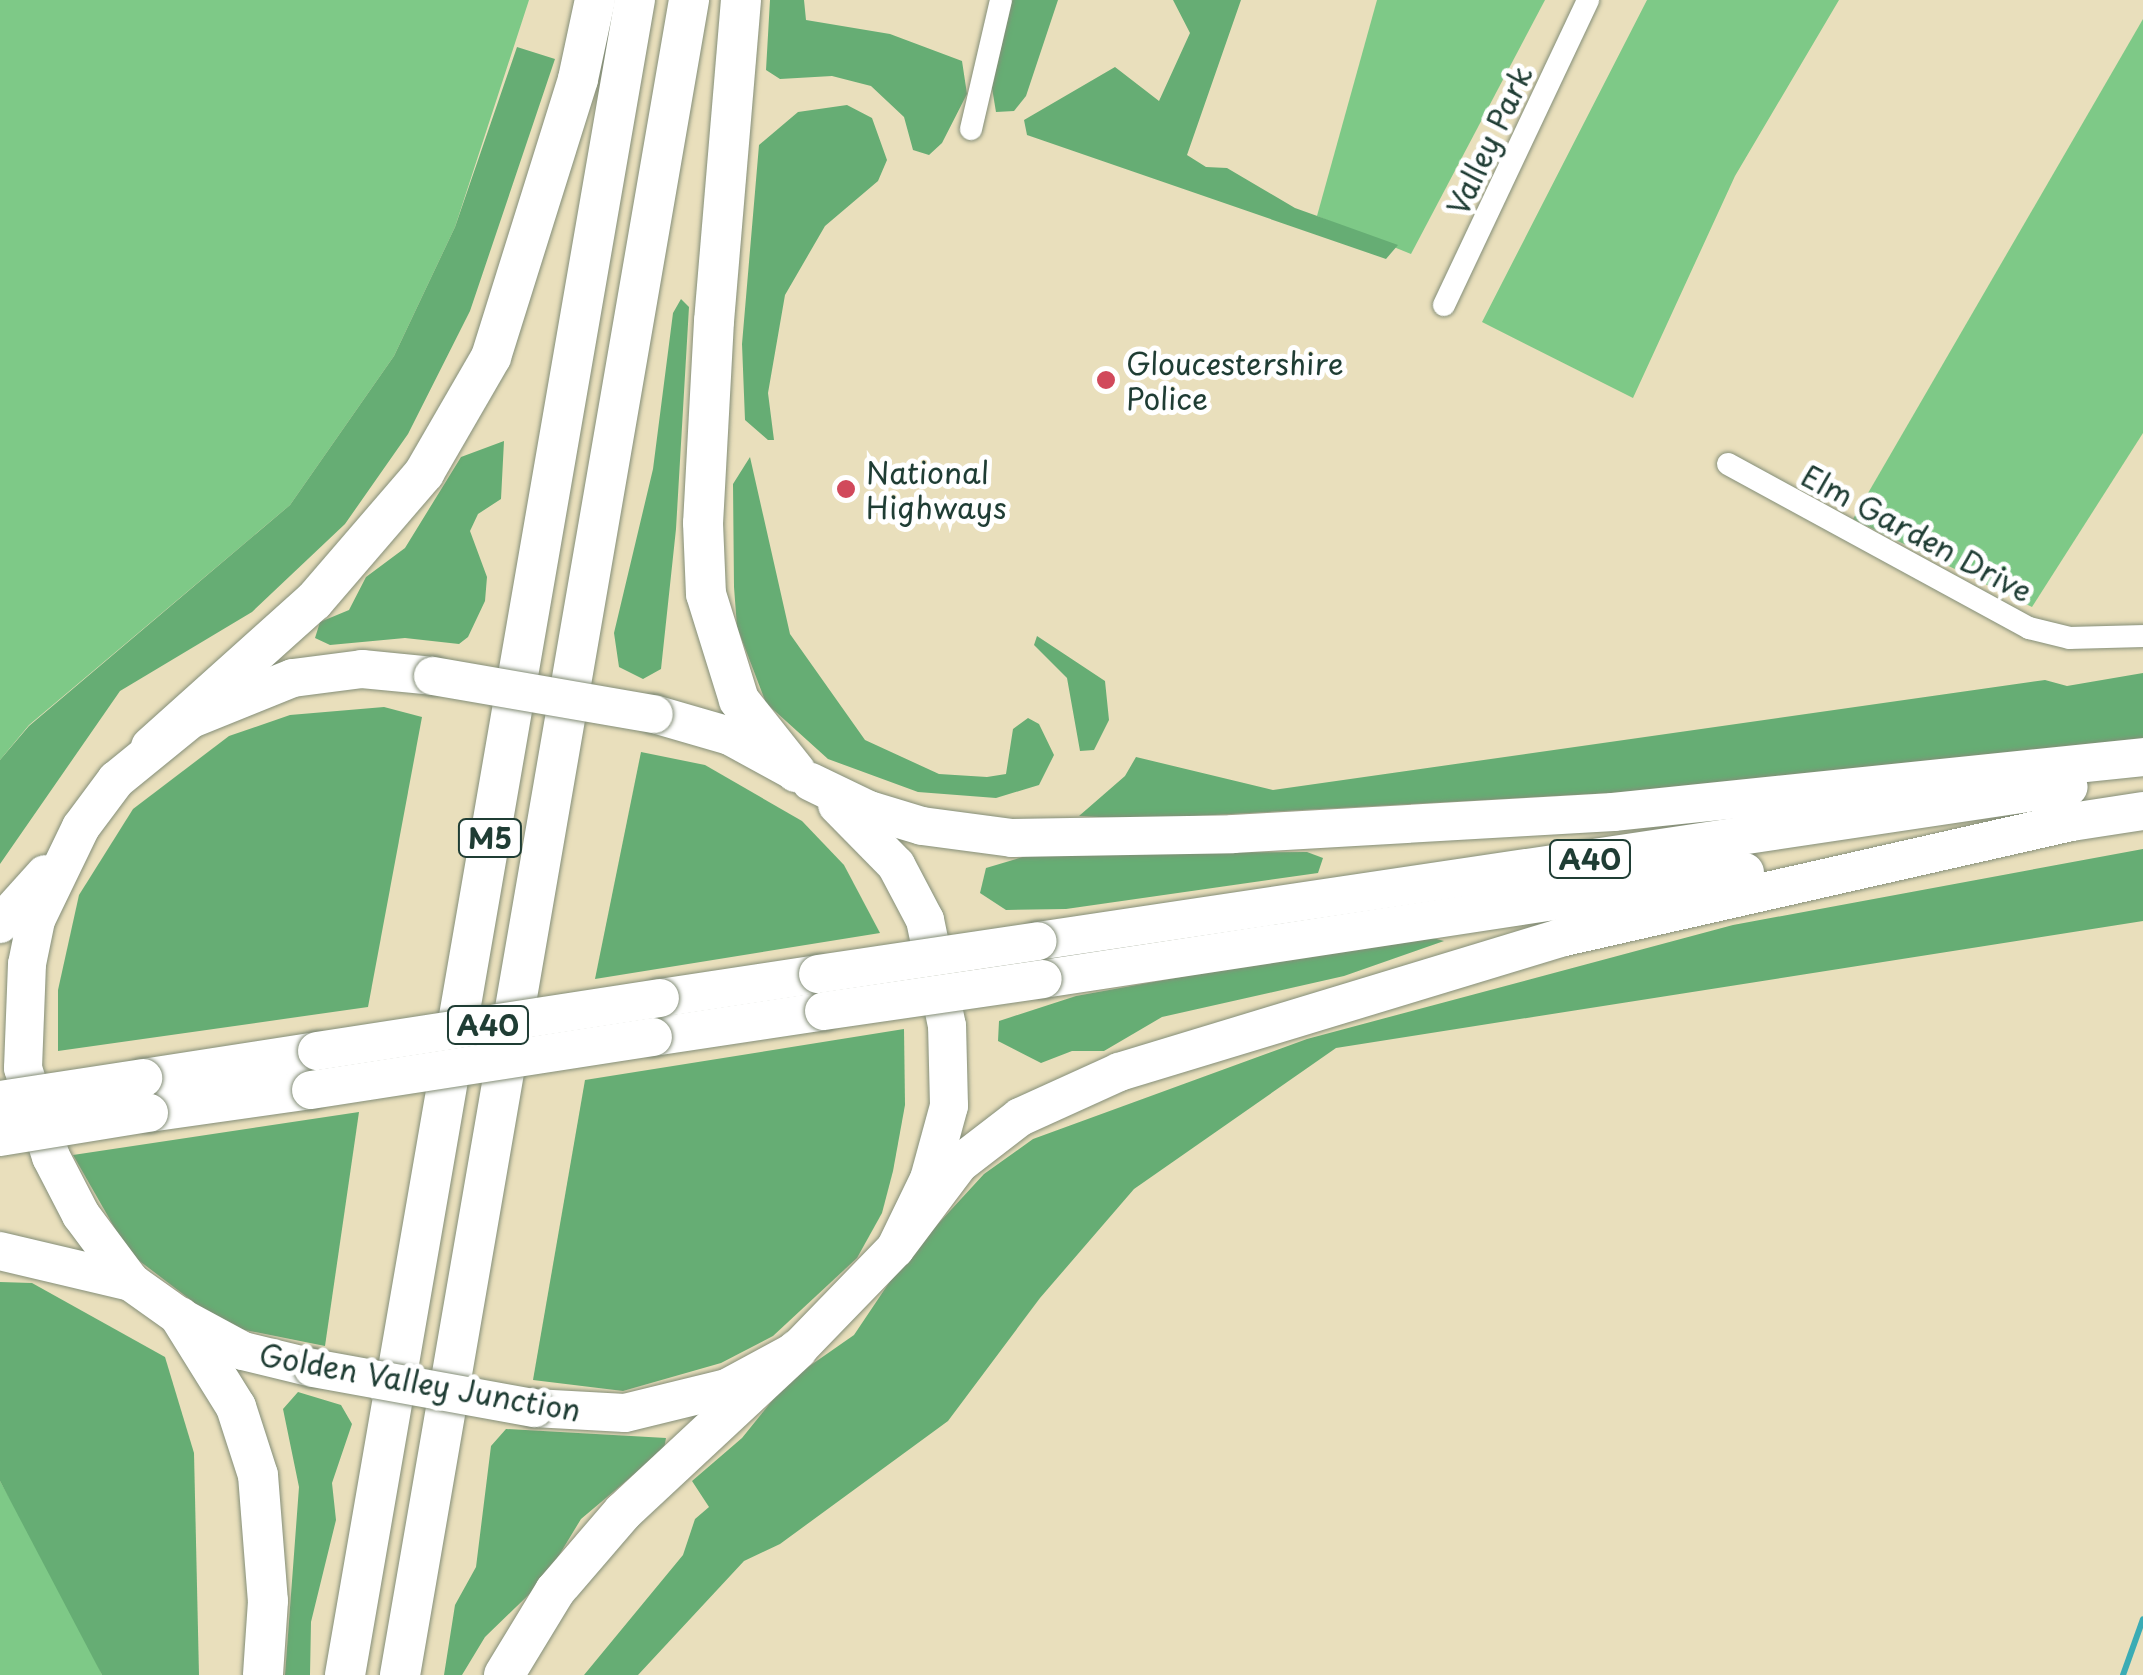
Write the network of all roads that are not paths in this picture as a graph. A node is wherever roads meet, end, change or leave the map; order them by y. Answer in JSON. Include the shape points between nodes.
{"nodes":[{"id":1,"x":595,"y":0,"type":"edge"},
{"id":2,"x":635,"y":0,"type":"edge"},
{"id":3,"x":689,"y":0,"type":"edge"},
{"id":4,"x":741,"y":0,"type":"edge"},
{"id":5,"x":1001,"y":0,"type":"edge"},
{"id":6,"x":1588,"y":0,"type":"edge"},
{"id":7,"x":971,"y":129,"type":"dead end"},
{"id":8,"x":1444,"y":305,"type":"dead end"},
{"id":9,"x":1728,"y":464,"type":"dead end"},
{"id":10,"x":2143,"y":636,"type":"edge"},
{"id":11,"x":152,"y":747,"type":"junction"},
{"id":12,"x":2143,"y":757,"type":"edge"},
{"id":13,"x":2143,"y":776,"type":"edge"},
{"id":14,"x":804,"y":777,"type":"junction"},
{"id":15,"x":2143,"y":811,"type":"edge"},
{"id":16,"x":2076,"y":821,"type":"junction"},
{"id":17,"x":66,"y":851,"type":"junction"},
{"id":18,"x":0,"y":924,"type":"edge"},
{"id":19,"x":821,"y":993,"type":"junction"},
{"id":20,"x":146,"y":1096,"type":"junction"},
{"id":21,"x":0,"y":1100,"type":"edge"},
{"id":22,"x":0,"y":1137,"type":"edge"},
{"id":23,"x":894,"y":1250,"type":"junction"},
{"id":24,"x":0,"y":1251,"type":"edge"},
{"id":25,"x":131,"y":1282,"type":"junction"},
{"id":26,"x":180,"y":1318,"type":"junction"},
{"id":27,"x":797,"y":1350,"type":"junction"},
{"id":28,"x":263,"y":1675,"type":"edge"},
{"id":29,"x":346,"y":1675,"type":"edge"},
{"id":30,"x":400,"y":1675,"type":"edge"},
{"id":31,"x":504,"y":1675,"type":"edge"}],
"edges":[{"from":1,"to":11,"type":"highway","via":[[578,79],[491,356],[424,473],[314,601]]},
{"from":2,"to":29,"type":"highway","number":"M5"},
{"from":3,"to":30,"type":"highway","number":"M5"},
{"from":4,"to":14,"type":"highway","via":[[712,358],[706,594],[739,700]]},
{"from":5,"to":7,"type":"street"},
{"from":6,"to":8,"type":"street","name":"Valley Park"},
{"from":9,"to":10,"type":"street","name":"Elm Garden Drive","via":[[2029,628],[2070,638]]},
{"from":11,"to":14,"type":"highway","name":"Golden Valley Junction","bridge":true,"via":[[225,701],[293,678],[362,669],[654,714],[730,736]]},
{"from":11,"to":17,"type":"highway","name":"Golden Valley Junction","via":[[116,780]]},
{"from":12,"to":14,"type":"highway","via":[[1613,812],[1233,834],[1012,838],[922,826],[869,810]]},
{"from":13,"to":19,"type":"highway","number":"A40","bridge":true,"via":[[1038,942]]},
{"from":14,"to":23,"type":"highway","name":"Golden Valley Junction","via":[[896,865],[926,920],[947,1026],[949,1106],[929,1179]]},
{"from":15,"to":16,"type":"highway","number":"A40"},
{"from":16,"to":19,"type":"highway","number":"A40","bridge":true,"via":[[1044,979]]},
{"from":16,"to":23,"type":"highway","via":[[1560,938],[1119,1072],[1020,1118],[959,1164]]},
{"from":17,"to":18,"type":"highway"},
{"from":17,"to":25,"type":"highway","name":"Golden Valley Junction","via":[[36,920],[27,964],[22,1068],[73,1201]]},
{"from":19,"to":20,"type":"highway","number":"A40","bridge":true,"via":[[653,1036],[312,1090]]},
{"from":19,"to":20,"type":"highway","number":"A40","bridge":true,"via":[[660,998],[317,1052]]},
{"from":20,"to":21,"type":"highway","number":"A40","bridge":true},
{"from":20,"to":22,"type":"highway","number":"A40","bridge":true},
{"from":23,"to":27,"type":"highway","name":"Golden Valley Junction"},
{"from":24,"to":25,"type":"highway"},
{"from":25,"to":26,"type":"highway","name":"Golden Valley Junction"},
{"from":26,"to":27,"type":"highway","name":"Golden Valley Junction","bridge":true,"via":[[244,1351],[313,1368],[595,1414],[662,1407],[727,1388]]},
{"from":26,"to":28,"type":"highway","via":[[236,1407],[258,1475],[268,1601]]},
{"from":27,"to":31,"type":"highway","via":[[623,1512],[556,1592]]}]}
